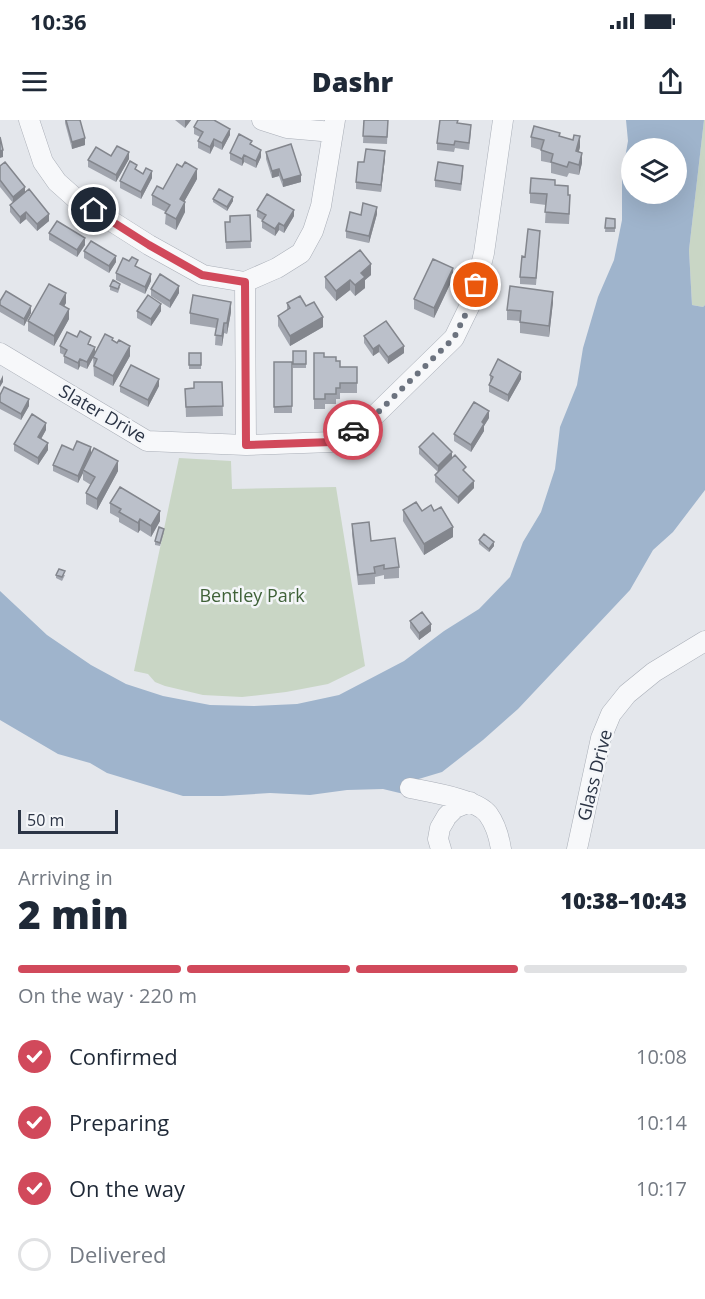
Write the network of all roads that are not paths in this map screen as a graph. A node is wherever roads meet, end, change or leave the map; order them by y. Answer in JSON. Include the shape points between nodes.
{"nodes":[{"id":1,"x":29,"y":120,"type":"edge"},
{"id":2,"x":262,"y":120,"type":"edge"},
{"id":3,"x":503,"y":120,"type":"edge"},
{"id":4,"x":334,"y":126,"type":"edge"},
{"id":5,"x":245,"y":282,"type":"junction"},
{"id":6,"x":0,"y":353,"type":"edge"},
{"id":7,"x":246,"y":445,"type":"junction"},
{"id":8,"x":705,"y":641,"type":"edge"},
{"id":9,"x":410,"y":788,"type":"dead end"},
{"id":10,"x":470,"y":802,"type":"junction"},
{"id":11,"x":441,"y":849,"type":"edge"},
{"id":12,"x":501,"y":849,"type":"edge"},
{"id":13,"x":577,"y":849,"type":"edge"}],
"edges":[{"from":1,"to":5,"type":"street","via":[[43,162],[75,198],[202,275]]},
{"from":2,"to":4,"type":"street","via":[[287,128]]},
{"from":3,"to":7,"type":"street","name":"Slater Drive","via":[[484,253],[472,301],[454,338],[369,421],[332,442]]},
{"from":4,"to":5,"type":"street","via":[[321,206],[301,253]]},
{"from":5,"to":7,"type":"street"},
{"from":6,"to":7,"type":"street","name":"Slater Drive","via":[[147,441]]},
{"from":8,"to":13,"type":"street","name":"Glass Drive","via":[[654,672],[627,694],[611,714],[600,738]]},
{"from":9,"to":10,"type":"street"},
{"from":10,"to":11,"type":"street","via":[[447,816],[440,828]]},
{"from":10,"to":12,"type":"street","via":[[487,812],[499,834]]}]}
